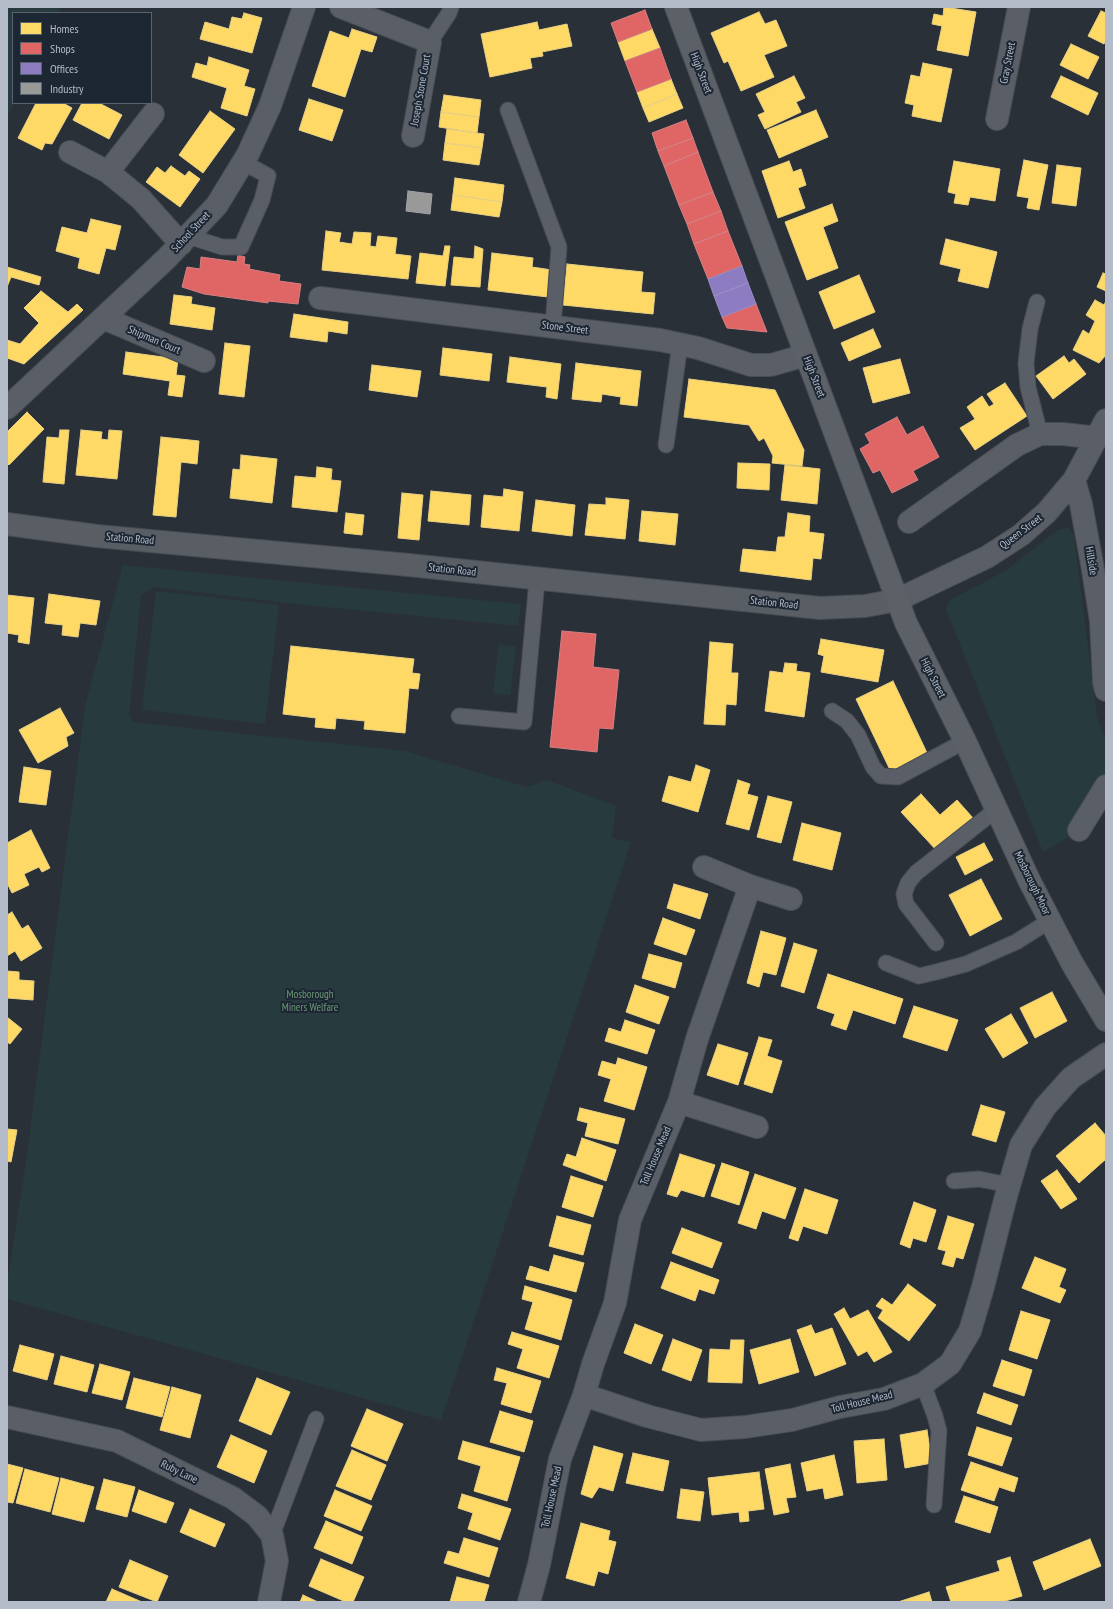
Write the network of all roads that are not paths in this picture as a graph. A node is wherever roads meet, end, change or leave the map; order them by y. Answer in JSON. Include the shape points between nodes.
{"nodes":[{"id":1,"x":304,"y":7,"type":"edge"},
{"id":2,"x":342,"y":7,"type":"edge"},
{"id":3,"x":451,"y":7,"type":"edge"},
{"id":4,"x":676,"y":7,"type":"edge"},
{"id":5,"x":1019,"y":7,"type":"edge"},
{"id":6,"x":430,"y":42,"type":"junction"},
{"id":7,"x":508,"y":110,"type":"dead end"},
{"id":8,"x":153,"y":114,"type":"dead end"},
{"id":9,"x":997,"y":119,"type":"dead end"},
{"id":10,"x":413,"y":136,"type":"dead end"},
{"id":11,"x":70,"y":152,"type":"dead end"},
{"id":12,"x":244,"y":162,"type":"junction"},
{"id":13,"x":108,"y":172,"type":"junction"},
{"id":14,"x":185,"y":240,"type":"junction"},
{"id":15,"x":320,"y":298,"type":"dead end"},
{"id":16,"x":1037,"y":302,"type":"dead end"},
{"id":17,"x":103,"y":318,"type":"junction"},
{"id":18,"x":554,"y":326,"type":"junction"},
{"id":19,"x":680,"y":344,"type":"junction"},
{"id":20,"x":806,"y":355,"type":"junction"},
{"id":21,"x":204,"y":361,"type":"dead end"},
{"id":22,"x":7,"y":408,"type":"edge"},
{"id":23,"x":1102,"y":429,"type":"edge"},
{"id":24,"x":1040,"y":434,"type":"junction"},
{"id":25,"x":666,"y":445,"type":"dead end"},
{"id":26,"x":1074,"y":480,"type":"junction"},
{"id":27,"x":908,"y":522,"type":"dead end"},
{"id":28,"x":7,"y":524,"type":"edge"},
{"id":29,"x":537,"y":580,"type":"junction"},
{"id":30,"x":897,"y":600,"type":"junction"},
{"id":31,"x":1106,"y":690,"type":"edge"},
{"id":32,"x":832,"y":711,"type":"dead end"},
{"id":33,"x":459,"y":716,"type":"dead end"},
{"id":34,"x":965,"y":741,"type":"junction"},
{"id":35,"x":1106,"y":786,"type":"edge"},
{"id":36,"x":997,"y":808,"type":"junction"},
{"id":37,"x":1079,"y":830,"type":"dead end"},
{"id":38,"x":704,"y":867,"type":"dead end"},
{"id":39,"x":750,"y":886,"type":"junction"},
{"id":40,"x":791,"y":899,"type":"dead end"},
{"id":41,"x":1051,"y":920,"type":"junction"},
{"id":42,"x":936,"y":943,"type":"dead end"},
{"id":43,"x":886,"y":963,"type":"dead end"},
{"id":44,"x":1106,"y":1020,"type":"edge"},
{"id":45,"x":1106,"y":1054,"type":"edge"},
{"id":46,"x":679,"y":1102,"type":"junction"},
{"id":47,"x":757,"y":1127,"type":"dead end"},
{"id":48,"x":954,"y":1181,"type":"dead end"},
{"id":49,"x":1009,"y":1185,"type":"junction"},
{"id":50,"x":923,"y":1384,"type":"junction"},
{"id":51,"x":584,"y":1395,"type":"junction"},
{"id":52,"x":7,"y":1417,"type":"edge"},
{"id":53,"x":316,"y":1419,"type":"dead end"},
{"id":54,"x":934,"y":1505,"type":"dead end"},
{"id":55,"x":272,"y":1535,"type":"junction"},
{"id":56,"x":269,"y":1602,"type":"edge"},
{"id":57,"x":529,"y":1602,"type":"edge"}],
"edges":[{"from":1,"to":12,"type":"street","name":"School Street","via":[[270,106]]},
{"from":2,"to":6,"type":"street","name":"Joseph Stone Court"},
{"from":3,"to":6,"type":"lane"},
{"from":4,"to":20,"type":"main road","name":"High Street"},
{"from":5,"to":9,"type":"street","name":"Gray Street"},
{"from":6,"to":10,"type":"street","name":"Joseph Stone Court"},
{"from":7,"to":18,"type":"lane","via":[[559,247]]},
{"from":8,"to":13,"type":"street"},
{"from":11,"to":13,"type":"street"},
{"from":12,"to":14,"type":"street","name":"School Street","via":[[217,205]]},
{"from":12,"to":14,"type":"lane","via":[[268,176],[262,200],[241,247],[222,247]]},
{"from":13,"to":14,"type":"street"},
{"from":14,"to":17,"type":"street","name":"School Street"},
{"from":15,"to":18,"type":"street","name":"Stone Street"},
{"from":16,"to":24,"type":"lane","via":[[1030,329],[1026,363],[1028,387]]},
{"from":17,"to":21,"type":"street","name":"Shipman Court"},
{"from":17,"to":22,"type":"street","name":"School Street"},
{"from":18,"to":19,"type":"street","name":"Stone Street"},
{"from":19,"to":20,"type":"street","name":"Stone Street","via":[[750,365],[771,365]]},
{"from":19,"to":25,"type":"lane"},
{"from":20,"to":30,"type":"main road","name":"High Street"},
{"from":23,"to":24,"type":"street"},
{"from":23,"to":26,"type":"street","name":"Queen Street"},
{"from":24,"to":27,"type":"street","via":[[1017,445]]},
{"from":26,"to":30,"type":"street","name":"Queen Street","via":[[1047,512],[1021,535],[987,557]]},
{"from":26,"to":31,"type":"street","name":"Hillside","via":[[1093,571]]},
{"from":28,"to":29,"type":"main road","name":"Station Road","via":[[97,536],[409,565]]},
{"from":29,"to":30,"type":"main road","name":"Station Road","via":[[820,608],[865,606]]},
{"from":29,"to":33,"type":"lane","via":[[524,722]]},
{"from":30,"to":34,"type":"main road","name":"High Street","via":[[916,645]]},
{"from":32,"to":34,"type":"lane","via":[[847,721],[858,735],[873,767],[881,776],[898,776]]},
{"from":34,"to":36,"type":"main road","name":"Mosborough Moor"},
{"from":35,"to":37,"type":"street"},
{"from":36,"to":41,"type":"main road","name":"Mosborough Moor","via":[[1022,866]]},
{"from":36,"to":42,"type":"lane","via":[[916,873],[908,883],[904,894],[906,904]]},
{"from":38,"to":39,"type":"street"},
{"from":39,"to":40,"type":"street"},
{"from":39,"to":46,"type":"street","name":"Toll House Mead","via":[[697,1039]]},
{"from":41,"to":43,"type":"lane","via":[[1016,942],[966,964],[936,972],[919,976]]},
{"from":41,"to":44,"type":"main road","name":"Mosborough Moor","via":[[1072,963]]},
{"from":45,"to":49,"type":"street","name":"Toll House Mead","via":[[1072,1078],[1045,1107],[1021,1145]]},
{"from":46,"to":47,"type":"street"},
{"from":46,"to":51,"type":"street","name":"Toll House Mead","via":[[630,1220],[615,1303]]},
{"from":48,"to":49,"type":"lane","via":[[979,1179]]},
{"from":49,"to":50,"type":"street","name":"Toll House Mead","via":[[970,1331],[950,1364]]},
{"from":50,"to":51,"type":"street","name":"Toll House Mead","via":[[884,1399],[792,1420],[701,1430],[647,1416]]},
{"from":50,"to":54,"type":"lane","via":[[939,1431]]},
{"from":51,"to":57,"type":"street","name":"Toll House Mead","via":[[560,1459]]},
{"from":52,"to":55,"type":"street","name":"Ruby Lane","via":[[117,1441],[233,1498],[257,1516]]},
{"from":53,"to":55,"type":"lane"},
{"from":55,"to":56,"type":"street","name":"Ruby Lane","via":[[277,1561]]}]}
